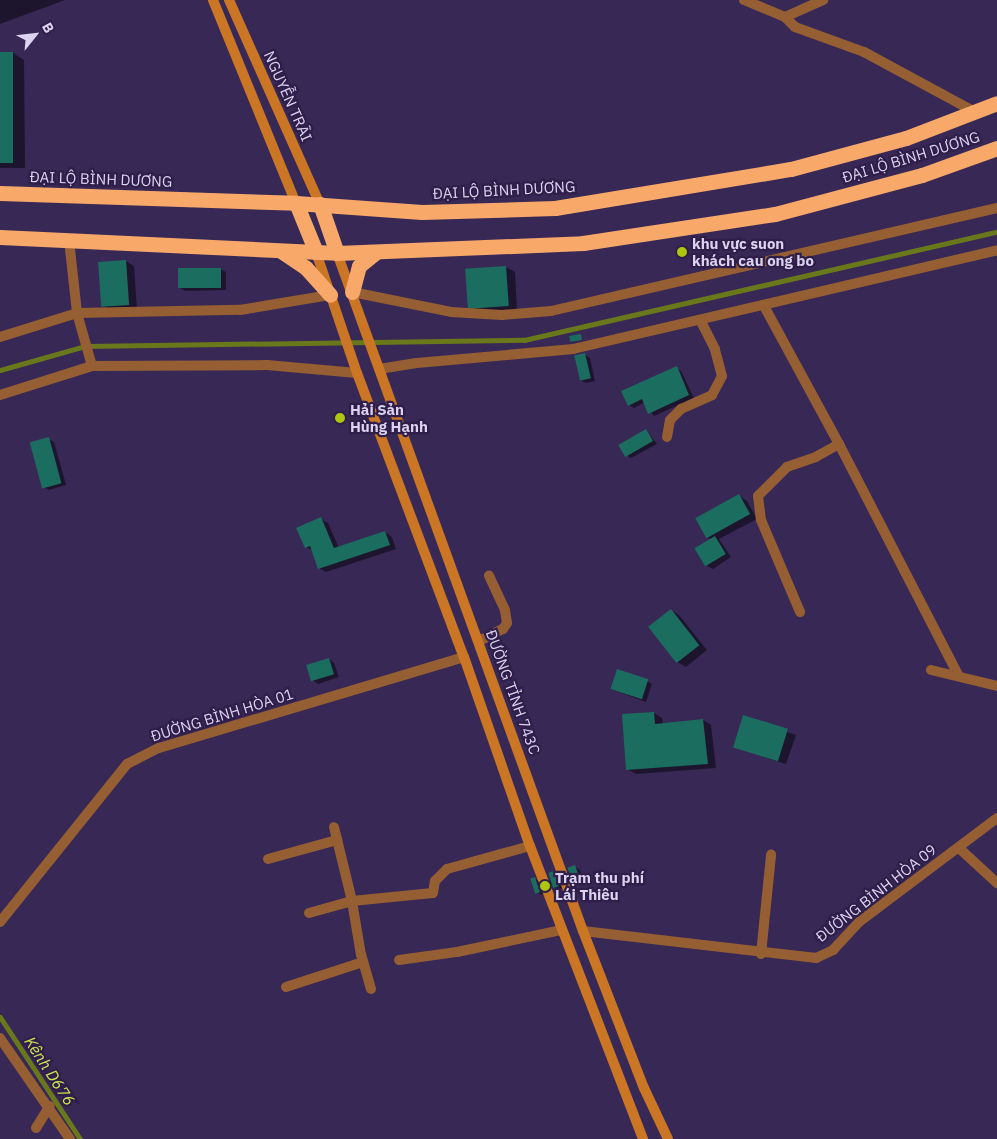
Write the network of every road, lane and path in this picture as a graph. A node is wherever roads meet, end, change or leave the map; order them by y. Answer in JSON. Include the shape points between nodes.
{"nodes":[{"id":1,"x":212,"y":0,"type":"edge"},
{"id":2,"x":229,"y":0,"type":"edge"},
{"id":3,"x":744,"y":0,"type":"edge"},
{"id":4,"x":822,"y":0,"type":"edge"},
{"id":5,"x":786,"y":17,"type":"junction"},
{"id":6,"x":997,"y":103,"type":"edge"},
{"id":7,"x":975,"y":112,"type":"junction"},
{"id":8,"x":997,"y":148,"type":"edge"},
{"id":9,"x":0,"y":193,"type":"edge"},
{"id":10,"x":296,"y":203,"type":"junction"},
{"id":11,"x":320,"y":204,"type":"junction"},
{"id":12,"x":997,"y":208,"type":"edge"},
{"id":13,"x":0,"y":237,"type":"edge"},
{"id":14,"x":69,"y":240,"type":"junction"},
{"id":15,"x":997,"y":250,"type":"edge"},
{"id":16,"x":279,"y":251,"type":"junction"},
{"id":17,"x":316,"y":252,"type":"junction"},
{"id":18,"x":376,"y":252,"type":"junction"},
{"id":19,"x":337,"y":253,"type":"junction"},
{"id":20,"x":352,"y":292,"type":"junction"},
{"id":21,"x":330,"y":295,"type":"junction"},
{"id":22,"x":764,"y":306,"type":"junction"},
{"id":23,"x":77,"y":313,"type":"junction"},
{"id":24,"x":701,"y":321,"type":"junction"},
{"id":25,"x":0,"y":337,"type":"edge"},
{"id":26,"x":92,"y":366,"type":"junction"},
{"id":27,"x":379,"y":369,"type":"junction"},
{"id":28,"x":357,"y":373,"type":"junction"},
{"id":29,"x":0,"y":394,"type":"edge"},
{"id":30,"x":667,"y":437,"type":"dead end"},
{"id":31,"x":839,"y":444,"type":"junction"},
{"id":32,"x":489,"y":576,"type":"dead end"},
{"id":33,"x":800,"y":612,"type":"dead end"},
{"id":34,"x":479,"y":641,"type":"junction"},
{"id":35,"x":483,"y":651,"type":"junction"},
{"id":36,"x":464,"y":657,"type":"junction"},
{"id":37,"x":931,"y":670,"type":"dead end"},
{"id":38,"x":960,"y":676,"type":"junction"},
{"id":39,"x":997,"y":686,"type":"edge"},
{"id":40,"x":997,"y":818,"type":"edge"},
{"id":41,"x":334,"y":827,"type":"dead end"},
{"id":42,"x":337,"y":840,"type":"junction"},
{"id":43,"x":530,"y":846,"type":"junction"},
{"id":44,"x":959,"y":848,"type":"junction"},
{"id":45,"x":771,"y":855,"type":"dead end"},
{"id":46,"x":268,"y":860,"type":"dead end"},
{"id":47,"x":997,"y":883,"type":"edge"},
{"id":48,"x":352,"y":901,"type":"junction"},
{"id":49,"x":309,"y":913,"type":"dead end"},
{"id":50,"x":1,"y":920,"type":"edge"},
{"id":51,"x":561,"y":930,"type":"junction"},
{"id":52,"x":583,"y":931,"type":"junction"},
{"id":53,"x":761,"y":954,"type":"junction"},
{"id":54,"x":399,"y":960,"type":"dead end"},
{"id":55,"x":363,"y":962,"type":"junction"},
{"id":56,"x":286,"y":987,"type":"dead end"},
{"id":57,"x":371,"y":989,"type":"dead end"},
{"id":58,"x":0,"y":1038,"type":"edge"},
{"id":59,"x":50,"y":1106,"type":"junction"},
{"id":60,"x":36,"y":1128,"type":"dead end"},
{"id":61,"x":70,"y":1139,"type":"edge"},
{"id":62,"x":643,"y":1139,"type":"edge"},
{"id":63,"x":668,"y":1139,"type":"edge"}],
"edges":[{"from":1,"to":10,"type":"main road"},
{"from":2,"to":11,"type":"main road","name":"NGUYỄN TRÃI"},
{"from":3,"to":5,"type":"street"},
{"from":4,"to":5,"type":"street"},
{"from":5,"to":7,"type":"street","via":[[795,27],[864,52]]},
{"from":6,"to":7,"type":"highway","name":"ĐẠI LỘ BÌNH DƯƠNG"},
{"from":7,"to":11,"type":"highway","name":"ĐẠI LỘ BÌNH DƯƠNG","via":[[906,138],[791,169],[621,199],[555,208],[472,212]]},
{"from":8,"to":18,"type":"highway","name":"ĐẠI LỘ BÌNH DƯƠNG","via":[[922,176],[775,214],[583,243]]},
{"from":9,"to":10,"type":"highway","name":"ĐẠI LỘ BÌNH DƯƠNG"},
{"from":10,"to":11,"type":"highway","name":"ĐẠI LỘ BÌNH DƯƠNG"},
{"from":10,"to":17,"type":"highway"},
{"from":11,"to":19,"type":"highway"},
{"from":12,"to":20,"type":"street","via":[[551,311],[502,315],[451,312]]},
{"from":13,"to":14,"type":"highway","name":"ĐẠI LỘ BÌNH DƯƠNG"},
{"from":14,"to":16,"type":"highway","name":"ĐẠI LỘ BÌNH DƯƠNG"},
{"from":14,"to":23,"type":"street"},
{"from":15,"to":22,"type":"street"},
{"from":16,"to":17,"type":"highway","name":"ĐẠI LỘ BÌNH DƯƠNG"},
{"from":16,"to":21,"type":"highway","via":[[306,268]]},
{"from":17,"to":19,"type":"highway","name":"ĐẠI LỘ BÌNH DƯƠNG"},
{"from":17,"to":21,"type":"main road"},
{"from":18,"to":19,"type":"highway","name":"ĐẠI LỘ BÌNH DƯƠNG"},
{"from":18,"to":20,"type":"highway","via":[[359,266]]},
{"from":19,"to":20,"type":"main road","name":"ĐƯỜNG TỈNH 743C"},
{"from":20,"to":27,"type":"main road","name":"ĐƯỜNG TỈNH 743C"},
{"from":21,"to":23,"type":"street","via":[[240,310]]},
{"from":21,"to":28,"type":"main road"},
{"from":22,"to":24,"type":"street"},
{"from":22,"to":31,"type":"street"},
{"from":23,"to":25,"type":"street"},
{"from":23,"to":26,"type":"street"},
{"from":24,"to":27,"type":"street","via":[[573,349]]},
{"from":24,"to":30,"type":"street","via":[[715,349],[722,376],[712,395],[681,409],[670,420]]},
{"from":26,"to":28,"type":"street","via":[[267,365]]},
{"from":26,"to":29,"type":"street"},
{"from":27,"to":34,"type":"main road","name":"ĐƯỜNG TỈNH 743C"},
{"from":28,"to":36,"type":"main road"},
{"from":31,"to":33,"type":"street","via":[[816,457],[787,467],[758,496],[761,520]]},
{"from":31,"to":38,"type":"street"},
{"from":32,"to":34,"type":"street","via":[[505,610],[507,623],[503,629]]},
{"from":34,"to":35,"type":"main road","name":"ĐƯỜNG TỈNH 743C"},
{"from":35,"to":36,"type":"main road"},
{"from":35,"to":52,"type":"main road","name":"ĐƯỜNG TỈNH 743C"},
{"from":36,"to":43,"type":"main road"},
{"from":36,"to":50,"type":"street","name":"ĐƯỜNG BÌNH HÒA 01","via":[[159,748],[127,764]]},
{"from":37,"to":38,"type":"street"},
{"from":38,"to":39,"type":"street"},
{"from":40,"to":44,"type":"street","name":"ĐƯỜNG BÌNH HÒA 09"},
{"from":41,"to":42,"type":"street"},
{"from":42,"to":46,"type":"street"},
{"from":42,"to":48,"type":"street"},
{"from":43,"to":48,"type":"street","via":[[447,868],[435,881],[433,893]]},
{"from":43,"to":51,"type":"main road"},
{"from":44,"to":47,"type":"street"},
{"from":44,"to":53,"type":"street","name":"ĐƯỜNG BÌNH HÒA 09","via":[[859,922],[832,950],[816,958]]},
{"from":45,"to":53,"type":"street","via":[[764,892]]},
{"from":48,"to":49,"type":"street"},
{"from":48,"to":55,"type":"street"},
{"from":51,"to":54,"type":"street","via":[[458,952]]},
{"from":51,"to":62,"type":"main road"},
{"from":52,"to":53,"type":"street","name":"ĐƯỜNG BÌNH HÒA 09"},
{"from":52,"to":63,"type":"main road","name":"ĐƯỜNG TỈNH 743C","via":[[644,1088]]},
{"from":55,"to":56,"type":"street"},
{"from":55,"to":57,"type":"street"},
{"from":58,"to":59,"type":"street"},
{"from":59,"to":60,"type":"street"},
{"from":59,"to":61,"type":"street"}]}
